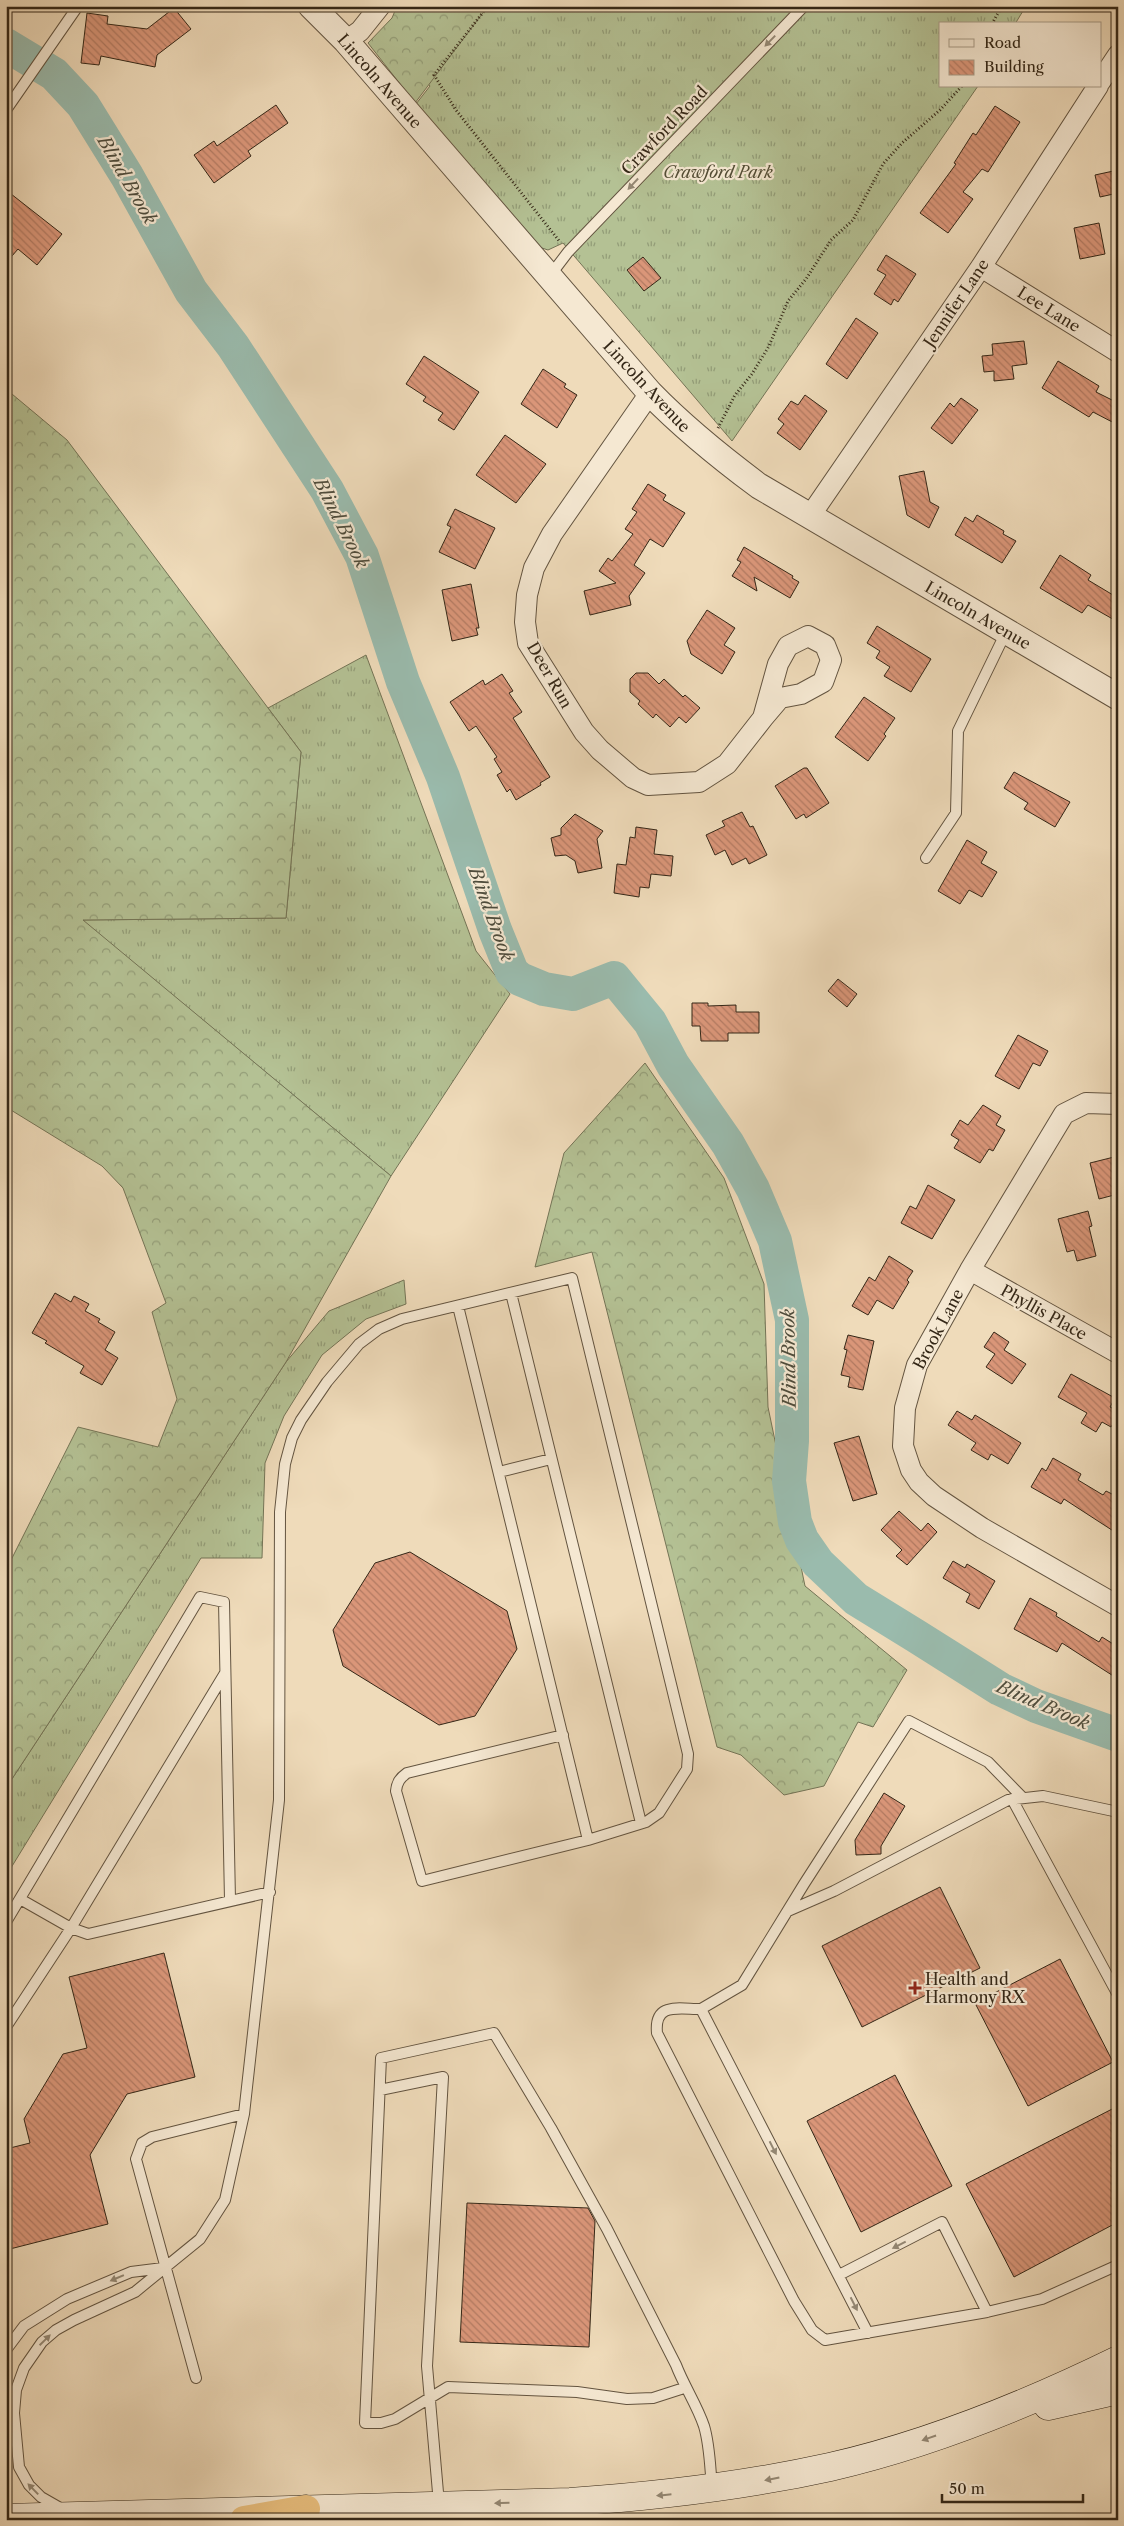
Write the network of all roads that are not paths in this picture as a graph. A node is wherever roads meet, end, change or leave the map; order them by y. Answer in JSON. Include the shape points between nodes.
{"nodes":[{"id":1,"x":78,"y":6,"type":"edge"},
{"id":2,"x":312,"y":6,"type":"edge"},
{"id":3,"x":380,"y":6,"type":"edge"},
{"id":4,"x":804,"y":6,"type":"edge"},
{"id":5,"x":346,"y":41,"type":"junction"},
{"id":6,"x":1118,"y":55,"type":"edge"},
{"id":7,"x":1105,"y":84,"type":"edge"},
{"id":8,"x":6,"y":110,"type":"edge"},
{"id":9,"x":981,"y":267,"type":"junction"},
{"id":10,"x":549,"y":277,"type":"junction"},
{"id":11,"x":1118,"y":352,"type":"edge"},
{"id":12,"x":650,"y":393,"type":"junction"},
{"id":13,"x":810,"y":516,"type":"junction"},
{"id":14,"x":1006,"y":632,"type":"junction"},
{"id":15,"x":1118,"y":697,"type":"edge"},
{"id":16,"x":763,"y":718,"type":"dead end"},
{"id":17,"x":926,"y":858,"type":"dead end"},
{"id":18,"x":1118,"y":1104,"type":"edge"},
{"id":19,"x":970,"y":1270,"type":"junction"},
{"id":20,"x":511,"y":1293,"type":"junction"},
{"id":21,"x":458,"y":1306,"type":"junction"},
{"id":22,"x":1118,"y":1353,"type":"edge"},
{"id":23,"x":551,"y":1458,"type":"junction"},
{"id":24,"x":499,"y":1472,"type":"junction"},
{"id":25,"x":1118,"y":1606,"type":"edge"},
{"id":26,"x":225,"y":1672,"type":"junction"},
{"id":27,"x":563,"y":1735,"type":"junction"},
{"id":28,"x":1023,"y":1798,"type":"junction"},
{"id":29,"x":1012,"y":1799,"type":"junction"},
{"id":30,"x":1118,"y":1812,"type":"edge"},
{"id":31,"x":641,"y":1823,"type":"junction"},
{"id":32,"x":588,"y":1840,"type":"junction"},
{"id":33,"x":270,"y":1892,"type":"junction"},
{"id":34,"x":20,"y":1899,"type":"junction"},
{"id":35,"x":230,"y":1900,"type":"junction"},
{"id":36,"x":788,"y":1911,"type":"junction"},
{"id":37,"x":6,"y":1922,"type":"edge"},
{"id":38,"x":71,"y":1928,"type":"junction"},
{"id":39,"x":1118,"y":1995,"type":"edge"},
{"id":40,"x":700,"y":2009,"type":"junction"},
{"id":41,"x":6,"y":2027,"type":"edge"},
{"id":42,"x":380,"y":2090,"type":"junction"},
{"id":43,"x":244,"y":2114,"type":"junction"},
{"id":44,"x":1118,"y":2265,"type":"edge"},
{"id":45,"x":164,"y":2268,"type":"junction"},
{"id":46,"x":839,"y":2275,"type":"junction"},
{"id":47,"x":987,"y":2312,"type":"junction"},
{"id":48,"x":868,"y":2333,"type":"junction"},
{"id":49,"x":6,"y":2350,"type":"edge"},
{"id":50,"x":1118,"y":2360,"type":"edge"},
{"id":51,"x":196,"y":2378,"type":"dead end"},
{"id":52,"x":684,"y":2388,"type":"junction"},
{"id":53,"x":1118,"y":2390,"type":"edge"},
{"id":54,"x":430,"y":2396,"type":"junction"},
{"id":55,"x":975,"y":2422,"type":"junction"},
{"id":56,"x":712,"y":2489,"type":"junction"},
{"id":57,"x":440,"y":2506,"type":"junction"},
{"id":58,"x":306,"y":2509,"type":"junction"},
{"id":59,"x":74,"y":2516,"type":"junction"},
{"id":60,"x":6,"y":2518,"type":"edge"},
{"id":61,"x":244,"y":2520,"type":"edge"}],
"edges":[{"from":1,"to":8,"type":"lane"},
{"from":2,"to":5,"type":"street","name":"Lincoln Avenue"},
{"from":3,"to":5,"type":"street","via":[[360,32]]},
{"from":4,"to":10,"type":"lane","name":"Crawford Road","one_way":true,"via":[[568,252]]},
{"from":5,"to":10,"type":"street","name":"Lincoln Avenue"},
{"from":6,"to":7,"type":"street","name":"Jennifer Lane"},
{"from":7,"to":9,"type":"street","name":"Jennifer Lane"},
{"from":9,"to":11,"type":"street","name":"Lee Lane"},
{"from":9,"to":13,"type":"street","name":"Jennifer Lane"},
{"from":10,"to":12,"type":"street","name":"Lincoln Avenue"},
{"from":12,"to":13,"type":"street","name":"Lincoln Avenue","via":[[722,458],[759,486]]},
{"from":12,"to":16,"type":"street","name":"Deer Run","via":[[552,534],[534,568],[527,594],[525,622],[528,643],[584,732],[633,778],[648,786],[699,782],[727,764]]},
{"from":13,"to":14,"type":"street","name":"Lincoln Avenue"},
{"from":14,"to":15,"type":"street","name":"Lincoln Avenue"},
{"from":14,"to":17,"type":"lane","via":[[958,731],[956,813]]},
{"from":18,"to":19,"type":"street","name":"Brook Lane","via":[[1086,1103],[1064,1114]]},
{"from":19,"to":22,"type":"street","name":"Phyllis Place"},
{"from":19,"to":25,"type":"street","name":"Brook Lane","via":[[916,1365],[905,1408],[903,1446],[911,1470],[934,1496],[982,1528]]},
{"from":20,"to":21,"type":"lane"},
{"from":20,"to":23,"type":"lane"},
{"from":20,"to":31,"type":"lane","via":[[572,1278],[688,1754],[686,1769],[659,1813]]},
{"from":21,"to":24,"type":"lane"},
{"from":21,"to":33,"type":"lane","via":[[402,1319],[378,1329],[359,1344],[307,1410],[292,1438],[285,1464],[280,1512],[279,1800]]},
{"from":23,"to":24,"type":"lane"},
{"from":23,"to":31,"type":"lane"},
{"from":24,"to":27,"type":"lane"},
{"from":26,"to":34,"type":"lane","via":[[224,1602],[200,1597]]},
{"from":26,"to":35,"type":"lane"},
{"from":26,"to":38,"type":"lane"},
{"from":27,"to":32,"type":"lane"},
{"from":27,"to":32,"type":"lane","via":[[407,1773],[397,1783],[396,1791],[422,1880]]},
{"from":28,"to":29,"type":"lane"},
{"from":28,"to":30,"type":"lane","via":[[1043,1796]]},
{"from":28,"to":36,"type":"lane","via":[[988,1762],[909,1721]]},
{"from":29,"to":36,"type":"lane","via":[[834,1891]]},
{"from":29,"to":39,"type":"lane"},
{"from":31,"to":32,"type":"lane"},
{"from":33,"to":35,"type":"lane"},
{"from":33,"to":43,"type":"lane"},
{"from":34,"to":37,"type":"lane"},
{"from":34,"to":38,"type":"lane"},
{"from":35,"to":38,"type":"lane","via":[[88,1934]]},
{"from":36,"to":40,"type":"lane","via":[[742,1985]]},
{"from":38,"to":41,"type":"lane"},
{"from":40,"to":46,"type":"lane","one_way":true},
{"from":40,"to":48,"type":"lane","via":[[668,2009],[661,2012],[656,2023],[657,2034],[700,2121],[812,2330],[825,2340]]},
{"from":42,"to":52,"type":"lane","via":[[381,2058],[494,2033],[607,2229],[676,2365]]},
{"from":42,"to":54,"type":"lane","via":[[443,2078],[427,2366]]},
{"from":42,"to":54,"type":"lane","via":[[365,2423],[395,2419]]},
{"from":43,"to":45,"type":"lane","via":[[225,2200],[200,2239]]},
{"from":43,"to":45,"type":"lane","via":[[152,2136],[138,2150],[136,2159]]},
{"from":44,"to":47,"type":"lane","via":[[1042,2299]]},
{"from":45,"to":49,"type":"lane","one_way":true,"via":[[131,2272],[67,2299],[24,2326]]},
{"from":45,"to":51,"type":"lane"},
{"from":59,"to":45,"type":"lane","one_way":true,"via":[[41,2497],[29,2485],[19,2467],[14,2413],[16,2390],[33,2353],[56,2330],[135,2292]]},
{"from":47,"to":46,"type":"lane","one_way":true,"via":[[942,2222]]},
{"from":46,"to":48,"type":"lane","one_way":true},
{"from":47,"to":48,"type":"lane"},
{"from":50,"to":55,"type":"main road","via":[[1042,2396]]},
{"from":52,"to":54,"type":"lane","via":[[653,2398],[627,2399],[577,2392],[448,2387]]},
{"from":52,"to":56,"type":"lane","via":[[708,2441]]},
{"from":53,"to":55,"type":"main road"},
{"from":54,"to":57,"type":"lane"},
{"from":55,"to":56,"type":"main road","one_way":true,"via":[[832,2466]]},
{"from":56,"to":57,"type":"main road","one_way":true,"via":[[633,2498]]},
{"from":57,"to":58,"type":"main road"},
{"from":58,"to":59,"type":"main road"},
{"from":58,"to":61,"type":"highway"},
{"from":59,"to":60,"type":"main road"}]}
